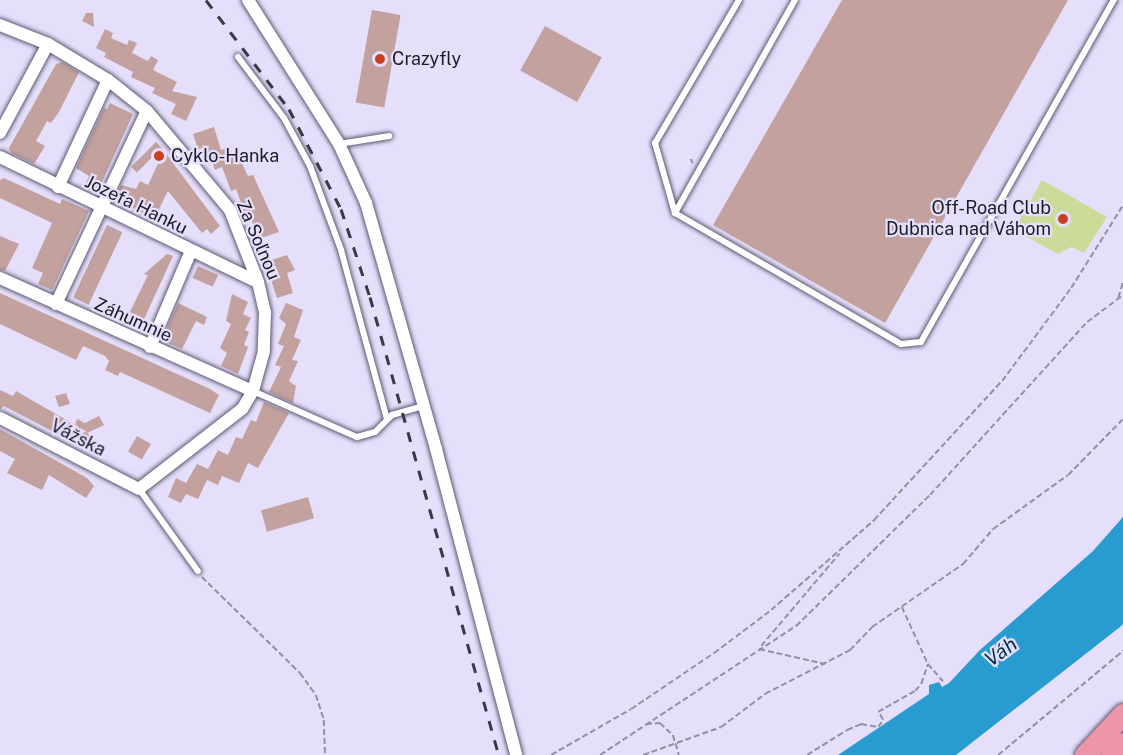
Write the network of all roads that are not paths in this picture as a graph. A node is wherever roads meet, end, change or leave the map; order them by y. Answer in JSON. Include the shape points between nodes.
{"nodes":[{"id":1,"x":248,"y":0,"type":"edge"},
{"id":2,"x":739,"y":0,"type":"edge"},
{"id":3,"x":795,"y":0,"type":"edge"},
{"id":4,"x":1114,"y":0,"type":"edge"},
{"id":5,"x":0,"y":25,"type":"edge"},
{"id":6,"x":48,"y":44,"type":"junction"},
{"id":7,"x":238,"y":57,"type":"dead end"},
{"id":8,"x":108,"y":80,"type":"junction"},
{"id":9,"x":147,"y":111,"type":"junction"},
{"id":10,"x":0,"y":133,"type":"edge"},
{"id":11,"x":389,"y":136,"type":"dead end"},
{"id":12,"x":339,"y":144,"type":"junction"},
{"id":13,"x":0,"y":157,"type":"edge"},
{"id":14,"x":58,"y":188,"type":"junction"},
{"id":15,"x":103,"y":207,"type":"junction"},
{"id":16,"x":675,"y":213,"type":"junction"},
{"id":17,"x":191,"y":251,"type":"junction"},
{"id":18,"x":0,"y":278,"type":"edge"},
{"id":19,"x":258,"y":282,"type":"junction"},
{"id":20,"x":56,"y":304,"type":"junction"},
{"id":21,"x":150,"y":347,"type":"junction"},
{"id":22,"x":253,"y":391,"type":"junction"},
{"id":23,"x":423,"y":406,"type":"junction"},
{"id":24,"x":0,"y":418,"type":"edge"},
{"id":25,"x":387,"y":419,"type":"junction"},
{"id":26,"x":139,"y":489,"type":"junction"},
{"id":27,"x":198,"y":571,"type":"road end"},
{"id":28,"x":1123,"y":714,"type":"edge"},
{"id":29,"x":1123,"y":743,"type":"edge"},
{"id":30,"x":516,"y":755,"type":"edge"},
{"id":31,"x":1085,"y":755,"type":"edge"},
{"id":32,"x":1112,"y":755,"type":"edge"}],
"edges":[{"from":1,"to":12,"type":"street"},
{"from":2,"to":16,"type":"lane","via":[[655,143]]},
{"from":3,"to":16,"type":"lane"},
{"from":4,"to":16,"type":"lane","via":[[921,342],[901,344]]},
{"from":5,"to":6,"type":"street","name":"Za Soľnou"},
{"from":6,"to":8,"type":"street","name":"Za Soľnou"},
{"from":6,"to":10,"type":"street"},
{"from":7,"to":25,"type":"lane","via":[[284,118],[310,166],[341,250]]},
{"from":8,"to":9,"type":"street","name":"Za Soľnou"},
{"from":8,"to":14,"type":"street"},
{"from":9,"to":15,"type":"street"},
{"from":9,"to":19,"type":"street","name":"Za Soľnou","via":[[230,210]]},
{"from":11,"to":12,"type":"lane"},
{"from":12,"to":23,"type":"street","via":[[366,203]]},
{"from":13,"to":14,"type":"street","name":"Jozefa Hanku"},
{"from":14,"to":15,"type":"street","name":"Jozefa Hanku"},
{"from":15,"to":17,"type":"street","name":"Jozefa Hanku"},
{"from":15,"to":20,"type":"street"},
{"from":17,"to":19,"type":"street","name":"Jozefa Hanku"},
{"from":17,"to":21,"type":"street"},
{"from":18,"to":20,"type":"street","name":"Záhumnie"},
{"from":19,"to":22,"type":"street","name":"Za Soľnou","via":[[265,313],[264,351]]},
{"from":20,"to":21,"type":"street","name":"Záhumnie"},
{"from":21,"to":22,"type":"street","name":"Záhumnie"},
{"from":22,"to":25,"type":"lane","via":[[357,437],[375,432]]},
{"from":22,"to":26,"type":"street","name":"Za Soľnou","via":[[242,409],[222,427]]},
{"from":23,"to":25,"type":"lane"},
{"from":23,"to":30,"type":"street"},
{"from":24,"to":26,"type":"street","name":"Vážska"},
{"from":26,"to":27,"type":"lane"},
{"from":28,"to":31,"type":"highway"},
{"from":29,"to":32,"type":"highway"}]}
